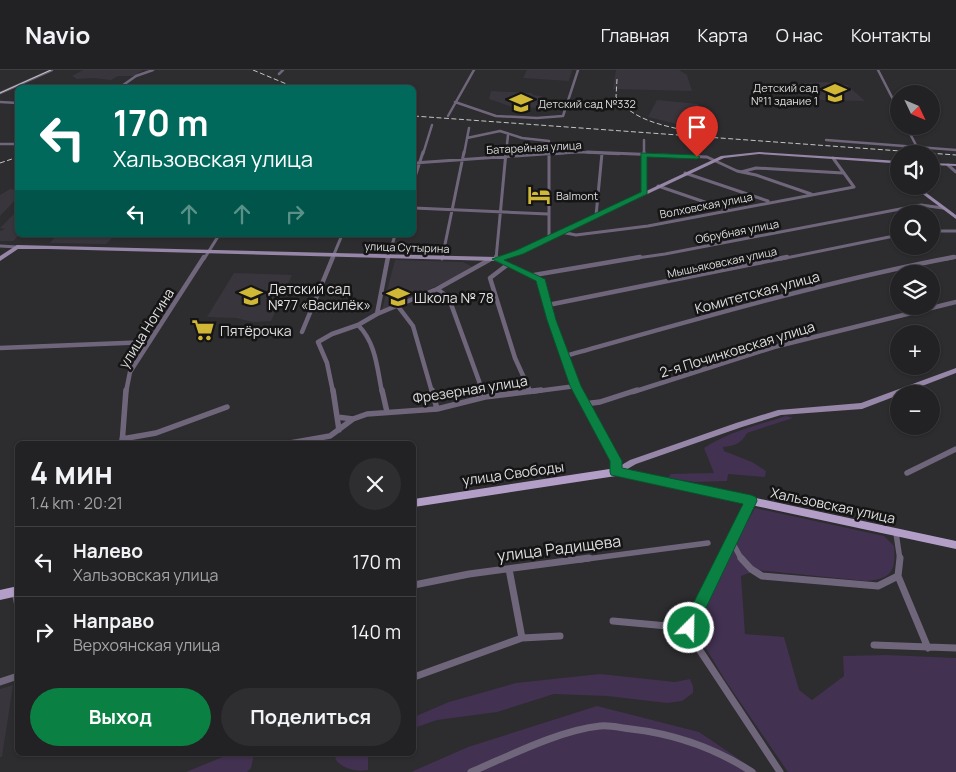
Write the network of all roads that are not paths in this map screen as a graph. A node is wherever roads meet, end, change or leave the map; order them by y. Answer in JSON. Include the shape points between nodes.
{"nodes":[{"id":1,"x":46,"y":70,"type":"edge"},
{"id":2,"x":52,"y":70,"type":"edge"},
{"id":3,"x":153,"y":70,"type":"edge"},
{"id":4,"x":283,"y":70,"type":"edge"},
{"id":5,"x":474,"y":70,"type":"edge"},
{"id":6,"x":578,"y":70,"type":"edge"},
{"id":7,"x":878,"y":70,"type":"edge"},
{"id":8,"x":279,"y":74,"type":"dead end"},
{"id":9,"x":17,"y":85,"type":"edge"},
{"id":10,"x":122,"y":85,"type":"edge"},
{"id":11,"x":15,"y":86,"type":"edge"},
{"id":12,"x":0,"y":92,"type":"edge"},
{"id":13,"x":890,"y":93,"type":"edge"},
{"id":14,"x":0,"y":102,"type":"edge"},
{"id":15,"x":455,"y":102,"type":"junction"},
{"id":16,"x":15,"y":104,"type":"edge"},
{"id":17,"x":448,"y":116,"type":"dead end"},
{"id":18,"x":432,"y":125,"type":"dead end"},
{"id":19,"x":469,"y":128,"type":"dead end"},
{"id":20,"x":508,"y":135,"type":"junction"},
{"id":21,"x":467,"y":138,"type":"junction"},
{"id":22,"x":644,"y":140,"type":"dead end"},
{"id":23,"x":826,"y":140,"type":"dead end"},
{"id":24,"x":0,"y":144,"type":"edge"},
{"id":25,"x":15,"y":144,"type":"edge"},
{"id":26,"x":891,"y":145,"type":"edge"},
{"id":27,"x":940,"y":149,"type":"edge"},
{"id":28,"x":956,"y":150,"type":"edge"},
{"id":29,"x":602,"y":153,"type":"junction"},
{"id":30,"x":548,"y":154,"type":"junction"},
{"id":31,"x":643,"y":155,"type":"junction"},
{"id":32,"x":505,"y":157,"type":"junction"},
{"id":33,"x":833,"y":158,"type":"junction"},
{"id":34,"x":462,"y":159,"type":"junction"},
{"id":35,"x":716,"y":160,"type":"junction"},
{"id":36,"x":890,"y":161,"type":"edge"},
{"id":37,"x":416,"y":162,"type":"edge"},
{"id":38,"x":420,"y":162,"type":"junction"},
{"id":39,"x":940,"y":165,"type":"edge"},
{"id":40,"x":948,"y":165,"type":"junction"},
{"id":41,"x":956,"y":165,"type":"edge"},
{"id":42,"x":741,"y":172,"type":"junction"},
{"id":43,"x":956,"y":172,"type":"edge"},
{"id":44,"x":685,"y":173,"type":"junction"},
{"id":45,"x":843,"y":173,"type":"junction"},
{"id":46,"x":416,"y":174,"type":"edge"},
{"id":47,"x":658,"y":186,"type":"junction"},
{"id":48,"x":644,"y":193,"type":"junction"},
{"id":49,"x":803,"y":194,"type":"junction"},
{"id":50,"x":926,"y":195,"type":"edge"},
{"id":51,"x":769,"y":202,"type":"junction"},
{"id":52,"x":416,"y":208,"type":"edge"},
{"id":53,"x":943,"y":208,"type":"junction"},
{"id":54,"x":452,"y":210,"type":"junction"},
{"id":55,"x":728,"y":210,"type":"junction"},
{"id":56,"x":500,"y":212,"type":"junction"},
{"id":57,"x":548,"y":214,"type":"junction"},
{"id":58,"x":596,"y":216,"type":"junction"},
{"id":59,"x":956,"y":217,"type":"edge"},
{"id":60,"x":940,"y":231,"type":"edge"},
{"id":61,"x":956,"y":231,"type":"edge"},
{"id":62,"x":561,"y":232,"type":"junction"},
{"id":63,"x":219,"y":237,"type":"edge"},
{"id":64,"x":341,"y":237,"type":"edge"},
{"id":65,"x":395,"y":237,"type":"edge"},
{"id":66,"x":890,"y":237,"type":"edge"},
{"id":67,"x":549,"y":238,"type":"junction"},
{"id":68,"x":0,"y":246,"type":"edge"},
{"id":69,"x":17,"y":247,"type":"junction"},
{"id":70,"x":209,"y":251,"type":"junction"},
{"id":71,"x":333,"y":255,"type":"junction"},
{"id":72,"x":388,"y":257,"type":"junction"},
{"id":73,"x":956,"y":257,"type":"edge"},
{"id":74,"x":0,"y":258,"type":"edge"},
{"id":75,"x":442,"y":259,"type":"junction"},
{"id":76,"x":496,"y":259,"type":"junction"},
{"id":77,"x":488,"y":260,"type":"junction"},
{"id":78,"x":507,"y":265,"type":"junction"},
{"id":79,"x":534,"y":275,"type":"junction"},
{"id":80,"x":437,"y":289,"type":"junction"},
{"id":81,"x":956,"y":302,"type":"edge"},
{"id":82,"x":397,"y":305,"type":"junction"},
{"id":83,"x":548,"y":305,"type":"junction"},
{"id":84,"x":377,"y":314,"type":"junction"},
{"id":85,"x":358,"y":325,"type":"junction"},
{"id":86,"x":302,"y":332,"type":"dead end"},
{"id":87,"x":149,"y":342,"type":"junction"},
{"id":88,"x":0,"y":348,"type":"edge"},
{"id":89,"x":565,"y":356,"type":"junction"},
{"id":90,"x":956,"y":370,"type":"edge"},
{"id":91,"x":576,"y":386,"type":"junction"},
{"id":92,"x":530,"y":391,"type":"junction"},
{"id":93,"x":485,"y":397,"type":"junction"},
{"id":94,"x":584,"y":404,"type":"junction"},
{"id":95,"x":227,"y":407,"type":"dead end"},
{"id":96,"x":438,"y":409,"type":"junction"},
{"id":97,"x":387,"y":412,"type":"junction"},
{"id":98,"x":337,"y":417,"type":"junction"},
{"id":99,"x":353,"y":419,"type":"junction"},
{"id":100,"x":340,"y":430,"type":"junction"},
{"id":101,"x":122,"y":441,"type":"edge"},
{"id":102,"x":126,"y":441,"type":"edge"},
{"id":103,"x":301,"y":441,"type":"edge"},
{"id":104,"x":956,"y":449,"type":"edge"},
{"id":105,"x":616,"y":472,"type":"junction"},
{"id":106,"x":907,"y":473,"type":"dead end"},
{"id":107,"x":751,"y":501,"type":"junction"},
{"id":108,"x":416,"y":503,"type":"edge"},
{"id":109,"x":896,"y":533,"type":"junction"},
{"id":110,"x":731,"y":540,"type":"junction"},
{"id":111,"x":708,"y":543,"type":"dead end"},
{"id":112,"x":956,"y":546,"type":"edge"},
{"id":113,"x":509,"y":568,"type":"junction"},
{"id":114,"x":898,"y":576,"type":"junction"},
{"id":115,"x":416,"y":585,"type":"edge"},
{"id":116,"x":15,"y":591,"type":"edge"},
{"id":117,"x":0,"y":595,"type":"edge"},
{"id":118,"x":613,"y":621,"type":"dead end"},
{"id":119,"x":689,"y":628,"type":"junction"},
{"id":120,"x":560,"y":636,"type":"dead end"},
{"id":121,"x":522,"y":638,"type":"junction"},
{"id":122,"x":874,"y":645,"type":"dead end"},
{"id":123,"x":928,"y":648,"type":"junction"},
{"id":124,"x":956,"y":648,"type":"edge"},
{"id":125,"x":416,"y":676,"type":"edge"},
{"id":126,"x":15,"y":677,"type":"edge"},
{"id":127,"x":0,"y":682,"type":"edge"},
{"id":128,"x":471,"y":772,"type":"edge"},
{"id":129,"x":752,"y":772,"type":"edge"},
{"id":130,"x":780,"y":772,"type":"edge"}],
"edges":[{"from":1,"to":12,"type":"street"},
{"from":2,"to":9,"type":"street"},
{"from":3,"to":10,"type":"street"},
{"from":4,"to":8,"type":"street"},
{"from":5,"to":15,"type":"street"},
{"from":6,"to":15,"type":"street","via":[[563,116],[496,116]]},
{"from":7,"to":13,"type":"street"},
{"from":11,"to":12,"type":"street"},
{"from":14,"to":16,"type":"street"},
{"from":15,"to":17,"type":"street"},
{"from":18,"to":38,"type":"street"},
{"from":19,"to":21,"type":"street"},
{"from":20,"to":21,"type":"street","via":[[500,131]]},
{"from":20,"to":30,"type":"street","via":[[549,141]]},
{"from":20,"to":32,"type":"street"},
{"from":21,"to":34,"type":"street"},
{"from":22,"to":31,"type":"street"},
{"from":23,"to":26,"type":"street"},
{"from":24,"to":25,"type":"street"},
{"from":27,"to":28,"type":"street"},
{"from":29,"to":30,"type":"street","name":"Батарейная улица"},
{"from":29,"to":31,"type":"street","name":"Батарейная улица"},
{"from":29,"to":58,"type":"street"},
{"from":30,"to":32,"type":"street","name":"Батарейная улица"},
{"from":30,"to":57,"type":"street"},
{"from":31,"to":35,"type":"street","name":"Батарейная улица"},
{"from":31,"to":48,"type":"street"},
{"from":32,"to":34,"type":"street","name":"Батарейная улица"},
{"from":32,"to":56,"type":"street"},
{"from":33,"to":35,"type":"street","name":"улица Сутырина","via":[[759,153]]},
{"from":33,"to":36,"type":"street","name":"улица Сутырина"},
{"from":33,"to":45,"type":"street"},
{"from":34,"to":38,"type":"street","name":"Батарейная улица"},
{"from":34,"to":54,"type":"street"},
{"from":35,"to":42,"type":"street","name":"Батарейная улица"},
{"from":35,"to":44,"type":"street","name":"улица Сутырина"},
{"from":37,"to":38,"type":"street","name":"Батарейная улица"},
{"from":38,"to":46,"type":"street"},
{"from":39,"to":40,"type":"street"},
{"from":40,"to":41,"type":"street"},
{"from":40,"to":43,"type":"street"},
{"from":42,"to":45,"type":"street","via":[[756,168]]},
{"from":42,"to":49,"type":"street","name":"Батарейная улица"},
{"from":44,"to":47,"type":"street","name":"улица Сутырина"},
{"from":44,"to":51,"type":"street"},
{"from":45,"to":49,"type":"street","name":"Волховская улица","via":[[854,186]]},
{"from":47,"to":48,"type":"street","name":"улица Сутырина"},
{"from":47,"to":55,"type":"street"},
{"from":48,"to":58,"type":"street","name":"улица Сутырина"},
{"from":49,"to":51,"type":"street","name":"Волховская улица"},
{"from":50,"to":53,"type":"street"},
{"from":51,"to":55,"type":"street","name":"Волховская улица"},
{"from":52,"to":54,"type":"street"},
{"from":53,"to":59,"type":"street"},
{"from":53,"to":79,"type":"street","name":"Обрубная улица","via":[[921,205],[665,254]]},
{"from":54,"to":56,"type":"street"},
{"from":54,"to":75,"type":"street"},
{"from":55,"to":62,"type":"street","name":"Волховская улица","via":[[576,236]]},
{"from":56,"to":57,"type":"street"},
{"from":56,"to":76,"type":"street"},
{"from":57,"to":67,"type":"street"},
{"from":58,"to":62,"type":"street","name":"улица Сутырина"},
{"from":60,"to":61,"type":"street"},
{"from":62,"to":67,"type":"street","name":"улица Сутырина"},
{"from":63,"to":70,"type":"street","name":"улица Ногина"},
{"from":64,"to":71,"type":"street"},
{"from":65,"to":72,"type":"street"},
{"from":66,"to":83,"type":"street","name":"Мышьяковская улица"},
{"from":67,"to":76,"type":"street","name":"улица Сутырина"},
{"from":68,"to":69,"type":"street"},
{"from":69,"to":70,"type":"street","name":"улица Сутырина"},
{"from":69,"to":74,"type":"street"},
{"from":70,"to":71,"type":"street","name":"улица Сутырина"},
{"from":70,"to":87,"type":"street","name":"улица Ногина"},
{"from":71,"to":72,"type":"street","name":"улица Сутырина"},
{"from":71,"to":86,"type":"street"},
{"from":72,"to":75,"type":"street","name":"улица Сутырина"},
{"from":72,"to":84,"type":"street"},
{"from":73,"to":89,"type":"street","name":"Комитетская улица","via":[[892,269]]},
{"from":75,"to":77,"type":"street","name":"улица Сутырина"},
{"from":76,"to":77,"type":"street","name":"улица Сутырина"},
{"from":76,"to":78,"type":"street"},
{"from":77,"to":80,"type":"street"},
{"from":78,"to":79,"type":"street"},
{"from":78,"to":92,"type":"street","via":[[490,278],[515,358]]},
{"from":79,"to":83,"type":"street","via":[[540,279]]},
{"from":80,"to":82,"type":"street"},
{"from":80,"to":93,"type":"street","via":[[451,304]]},
{"from":81,"to":94,"type":"street","name":"2-я Починковская улица","via":[[774,346],[607,400]]},
{"from":82,"to":84,"type":"street"},
{"from":82,"to":96,"type":"street","via":[[413,326]]},
{"from":83,"to":89,"type":"street"},
{"from":84,"to":85,"type":"street"},
{"from":85,"to":97,"type":"street","via":[[372,344]]},
{"from":85,"to":98,"type":"street","via":[[318,342],[331,373]]},
{"from":87,"to":88,"type":"street"},
{"from":87,"to":101,"type":"street","name":"улица Ногина","via":[[128,377]]},
{"from":89,"to":91,"type":"street"},
{"from":90,"to":105,"type":"street","via":[[862,406],[781,412],[632,462]]},
{"from":91,"to":92,"type":"street","name":"Фрезерная улица"},
{"from":91,"to":94,"type":"street"},
{"from":92,"to":93,"type":"street","name":"Фрезерная улица"},
{"from":93,"to":96,"type":"street","name":"Фрезерная улица"},
{"from":94,"to":105,"type":"street","via":[[616,461]]},
{"from":95,"to":102,"type":"street"},
{"from":96,"to":97,"type":"street","name":"Фрезерная улица"},
{"from":97,"to":99,"type":"street","name":"Фрезерная улица"},
{"from":98,"to":99,"type":"street"},
{"from":98,"to":100,"type":"street"},
{"from":99,"to":100,"type":"street","name":"Фрезерная улица"},
{"from":100,"to":103,"type":"street","name":"Фрезерная улица","via":[[330,436]]},
{"from":104,"to":106,"type":"street"},
{"from":105,"to":107,"type":"main road","name":"Хальзовская улица"},
{"from":105,"to":108,"type":"main road","name":"улица Свободы"},
{"from":107,"to":109,"type":"main road","name":"Хальзовская улица"},
{"from":107,"to":110,"type":"street"},
{"from":109,"to":112,"type":"main road","name":"Хальзовская улица"},
{"from":109,"to":114,"type":"street","via":[[901,563]]},
{"from":110,"to":114,"type":"street","via":[[737,556],[748,569],[762,576],[878,586]]},
{"from":110,"to":119,"type":"street"},
{"from":111,"to":113,"type":"street","name":"улица Радищева"},
{"from":113,"to":115,"type":"street","name":"улица Радищева"},
{"from":113,"to":121,"type":"street"},
{"from":114,"to":123,"type":"street"},
{"from":116,"to":117,"type":"main road"},
{"from":118,"to":119,"type":"street"},
{"from":119,"to":130,"type":"street","via":[[693,640]]},
{"from":120,"to":121,"type":"street"},
{"from":121,"to":125,"type":"street"},
{"from":122,"to":123,"type":"street"},
{"from":123,"to":124,"type":"street"},
{"from":126,"to":127,"type":"street"},
{"from":128,"to":129,"type":"street","via":[[538,744],[598,726],[655,731],[707,748]]}]}
